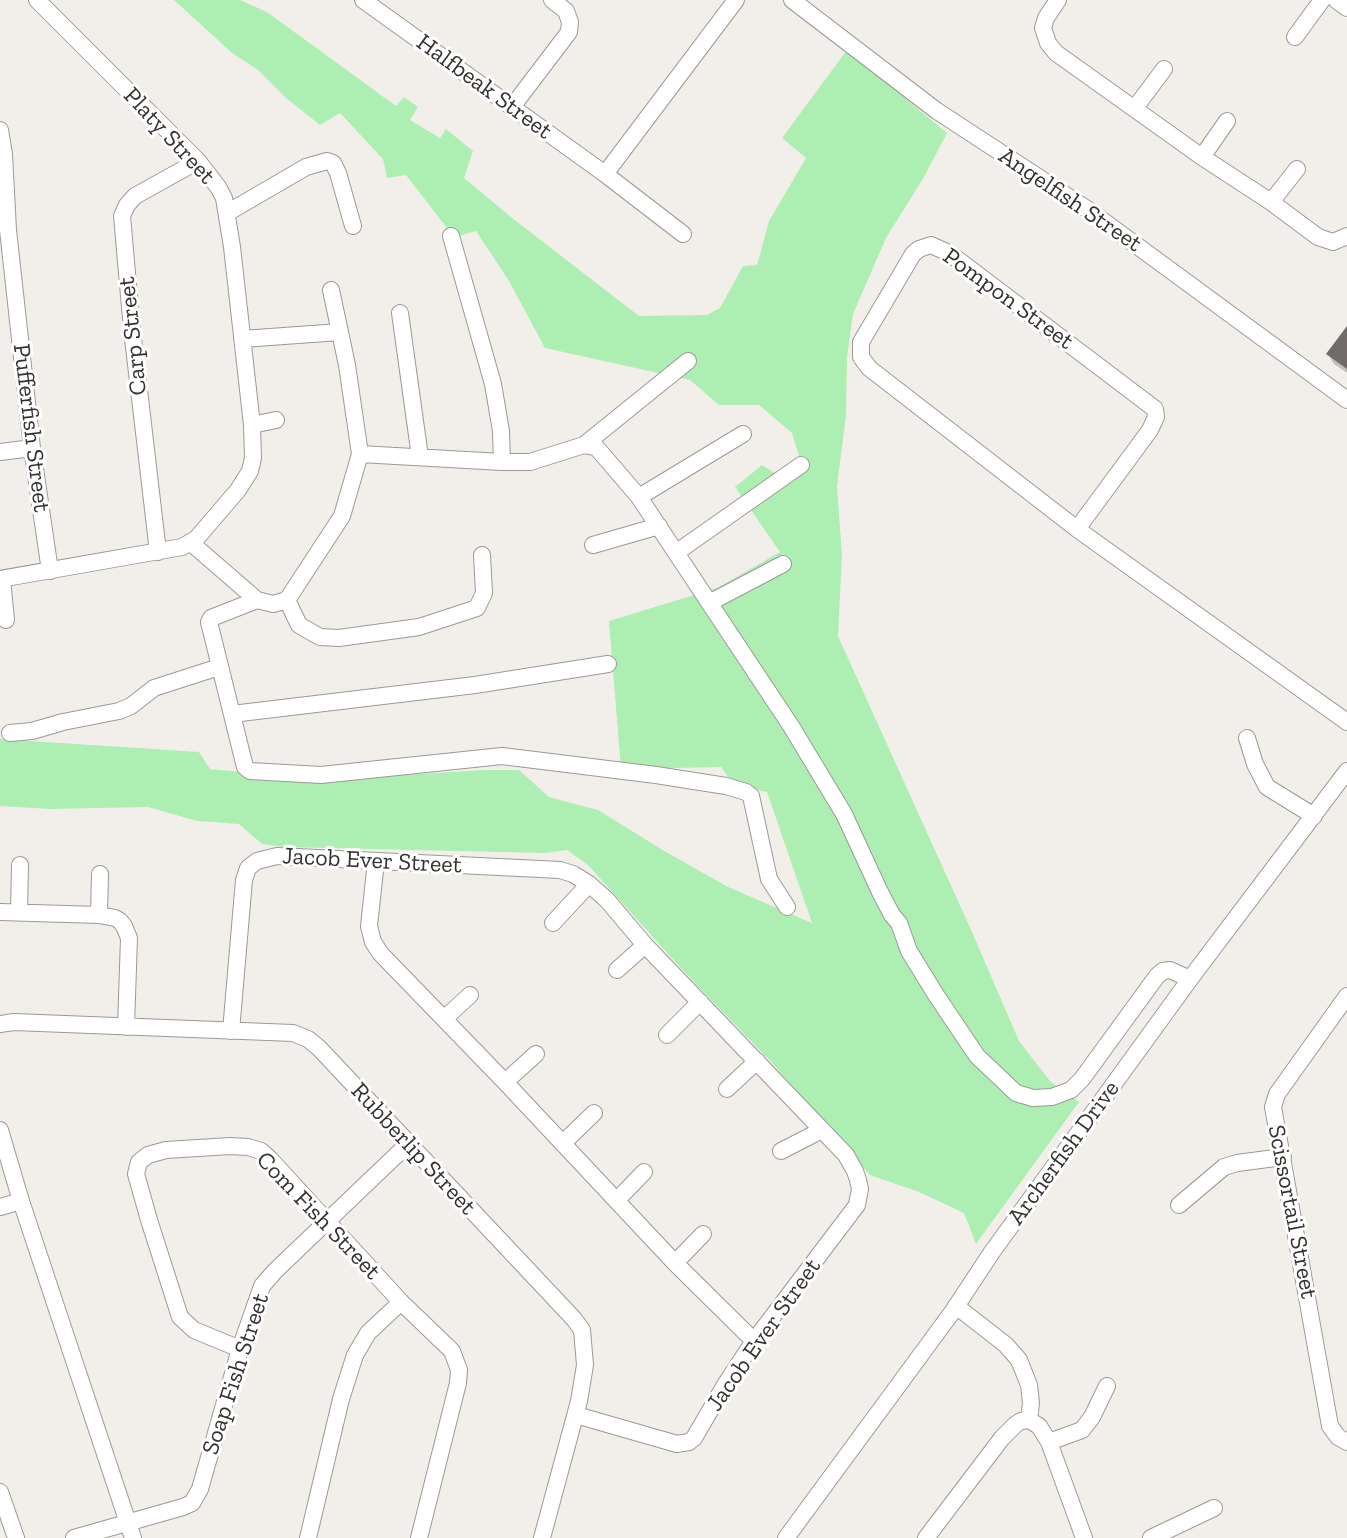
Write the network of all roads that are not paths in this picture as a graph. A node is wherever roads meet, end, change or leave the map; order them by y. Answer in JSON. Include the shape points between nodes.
{"nodes":[{"id":1,"x":37,"y":0,"type":"edge"},
{"id":2,"x":363,"y":0,"type":"edge"},
{"id":3,"x":552,"y":0,"type":"edge"},
{"id":4,"x":736,"y":0,"type":"edge"},
{"id":5,"x":792,"y":0,"type":"edge"},
{"id":6,"x":1058,"y":0,"type":"edge"},
{"id":7,"x":1322,"y":0,"type":"edge"},
{"id":8,"x":1336,"y":0,"type":"edge"},
{"id":9,"x":1347,"y":8,"type":"edge"},
{"id":10,"x":1295,"y":37,"type":"dead end"},
{"id":11,"x":1164,"y":69,"type":"dead end"},
{"id":12,"x":512,"y":107,"type":"junction"},
{"id":13,"x":1135,"y":108,"type":"junction"},
{"id":14,"x":1227,"y":121,"type":"dead end"},
{"id":15,"x":0,"y":130,"type":"edge"},
{"id":16,"x":1202,"y":157,"type":"junction"},
{"id":17,"x":198,"y":161,"type":"junction"},
{"id":18,"x":1298,"y":168,"type":"dead end"},
{"id":19,"x":605,"y":174,"type":"junction"},
{"id":20,"x":1270,"y":202,"type":"junction"},
{"id":21,"x":227,"y":213,"type":"junction"},
{"id":22,"x":353,"y":226,"type":"dead end"},
{"id":23,"x":4,"y":230,"type":"edge"},
{"id":24,"x":682,"y":234,"type":"dead end"},
{"id":25,"x":451,"y":236,"type":"dead end"},
{"id":26,"x":1347,"y":236,"type":"edge"},
{"id":27,"x":331,"y":290,"type":"dead end"},
{"id":28,"x":400,"y":313,"type":"dead end"},
{"id":29,"x":340,"y":332,"type":"junction"},
{"id":30,"x":242,"y":339,"type":"junction"},
{"id":31,"x":688,"y":361,"type":"dead end"},
{"id":32,"x":1347,"y":400,"type":"edge"},
{"id":33,"x":276,"y":420,"type":"dead end"},
{"id":34,"x":252,"y":425,"type":"junction"},
{"id":35,"x":743,"y":434,"type":"dead end"},
{"id":36,"x":584,"y":445,"type":"junction"},
{"id":37,"x":32,"y":448,"type":"junction"},
{"id":38,"x":0,"y":452,"type":"edge"},
{"id":39,"x":360,"y":454,"type":"junction"},
{"id":40,"x":420,"y":457,"type":"junction"},
{"id":41,"x":502,"y":462,"type":"junction"},
{"id":42,"x":801,"y":465,"type":"dead end"},
{"id":43,"x":639,"y":497,"type":"junction"},
{"id":44,"x":659,"y":526,"type":"junction"},
{"id":45,"x":1077,"y":529,"type":"junction"},
{"id":46,"x":190,"y":542,"type":"junction"},
{"id":47,"x":593,"y":545,"type":"dead end"},
{"id":48,"x":158,"y":552,"type":"junction"},
{"id":49,"x":677,"y":552,"type":"junction"},
{"id":50,"x":482,"y":555,"type":"dead end"},
{"id":51,"x":783,"y":564,"type":"dead end"},
{"id":52,"x":50,"y":571,"type":"junction"},
{"id":53,"x":1,"y":579,"type":"edge"},
{"id":54,"x":257,"y":600,"type":"junction"},
{"id":55,"x":287,"y":600,"type":"junction"},
{"id":56,"x":709,"y":603,"type":"junction"},
{"id":57,"x":6,"y":620,"type":"dead end"},
{"id":58,"x":608,"y":664,"type":"dead end"},
{"id":59,"x":219,"y":667,"type":"junction"},
{"id":60,"x":232,"y":714,"type":"junction"},
{"id":61,"x":1347,"y":722,"type":"edge"},
{"id":62,"x":10,"y":733,"type":"dead end"},
{"id":63,"x":1247,"y":738,"type":"dead end"},
{"id":64,"x":1347,"y":771,"type":"edge"},
{"id":65,"x":1314,"y":816,"type":"junction"},
{"id":66,"x":376,"y":861,"type":"junction"},
{"id":67,"x":20,"y":866,"type":"dead end"},
{"id":68,"x":100,"y":874,"type":"dead end"},
{"id":69,"x":589,"y":884,"type":"junction"},
{"id":70,"x":787,"y":907,"type":"dead end"},
{"id":71,"x":0,"y":912,"type":"edge"},
{"id":72,"x":19,"y":912,"type":"junction"},
{"id":73,"x":99,"y":915,"type":"junction"},
{"id":74,"x":553,"y":923,"type":"dead end"},
{"id":75,"x":645,"y":945,"type":"junction"},
{"id":76,"x":617,"y":970,"type":"dead end"},
{"id":77,"x":1190,"y":979,"type":"junction"},
{"id":78,"x":470,"y":995,"type":"dead end"},
{"id":79,"x":1347,"y":996,"type":"edge"},
{"id":80,"x":700,"y":1002,"type":"junction"},
{"id":81,"x":444,"y":1019,"type":"junction"},
{"id":82,"x":0,"y":1024,"type":"edge"},
{"id":83,"x":126,"y":1027,"type":"junction"},
{"id":84,"x":231,"y":1031,"type":"junction"},
{"id":85,"x":667,"y":1035,"type":"dead end"},
{"id":86,"x":536,"y":1054,"type":"dead end"},
{"id":87,"x":757,"y":1061,"type":"junction"},
{"id":88,"x":505,"y":1082,"type":"junction"},
{"id":89,"x":726,"y":1089,"type":"dead end"},
{"id":90,"x":594,"y":1113,"type":"dead end"},
{"id":91,"x":0,"y":1130,"type":"edge"},
{"id":92,"x":822,"y":1130,"type":"junction"},
{"id":93,"x":563,"y":1143,"type":"junction"},
{"id":94,"x":408,"y":1144,"type":"junction"},
{"id":95,"x":781,"y":1151,"type":"dead end"},
{"id":96,"x":1283,"y":1157,"type":"junction"},
{"id":97,"x":645,"y":1172,"type":"dead end"},
{"id":98,"x":617,"y":1200,"type":"junction"},
{"id":99,"x":21,"y":1201,"type":"junction"},
{"id":100,"x":1179,"y":1206,"type":"dead end"},
{"id":101,"x":0,"y":1208,"type":"edge"},
{"id":102,"x":326,"y":1221,"type":"junction"},
{"id":103,"x":703,"y":1234,"type":"dead end"},
{"id":104,"x":675,"y":1263,"type":"junction"},
{"id":105,"x":401,"y":1302,"type":"junction"},
{"id":106,"x":956,"y":1306,"type":"junction"},
{"id":107,"x":754,"y":1341,"type":"junction"},
{"id":108,"x":240,"y":1348,"type":"junction"},
{"id":109,"x":1107,"y":1386,"type":"dead end"},
{"id":110,"x":576,"y":1416,"type":"junction"},
{"id":111,"x":1029,"y":1420,"type":"junction"},
{"id":112,"x":1049,"y":1442,"type":"junction"},
{"id":113,"x":1347,"y":1442,"type":"edge"},
{"id":114,"x":0,"y":1492,"type":"edge"},
{"id":115,"x":1214,"y":1508,"type":"dead end"},
{"id":116,"x":130,"y":1530,"type":"edge"},
{"id":117,"x":1078,"y":1536,"type":"edge"},
{"id":118,"x":16,"y":1538,"type":"edge"},
{"id":119,"x":74,"y":1538,"type":"edge"},
{"id":120,"x":308,"y":1538,"type":"edge"},
{"id":121,"x":419,"y":1538,"type":"edge"},
{"id":122,"x":542,"y":1538,"type":"edge"},
{"id":123,"x":786,"y":1538,"type":"edge"},
{"id":124,"x":927,"y":1538,"type":"edge"},
{"id":125,"x":1151,"y":1538,"type":"edge"}],
"edges":[{"from":1,"to":17,"type":"street","name":"Platy Street"},
{"from":2,"to":12,"type":"street","name":"Halfbeak Street"},
{"from":3,"to":12,"type":"street","via":[[566,11],[569,32]]},
{"from":4,"to":19,"type":"street"},
{"from":5,"to":32,"type":"street","name":"Angelfish Street","via":[[937,111],[1087,209]]},
{"from":6,"to":13,"type":"street","via":[[1043,28],[1052,48]]},
{"from":7,"to":10,"type":"street"},
{"from":8,"to":9,"type":"street"},
{"from":11,"to":13,"type":"street"},
{"from":12,"to":19,"type":"street","name":"Halfbeak Street"},
{"from":13,"to":16,"type":"street"},
{"from":14,"to":16,"type":"street"},
{"from":15,"to":23,"type":"street","name":"Pufferfish Street","via":[[4,154]]},
{"from":16,"to":20,"type":"street"},
{"from":17,"to":21,"type":"street","name":"Platy Street","via":[[218,186]]},
{"from":17,"to":48,"type":"street","name":"Carp Street","via":[[135,196],[122,216]]},
{"from":18,"to":20,"type":"street"},
{"from":19,"to":24,"type":"street","name":"Halfbeak Street"},
{"from":20,"to":26,"type":"street","via":[[1318,237],[1333,242]]},
{"from":21,"to":22,"type":"street","via":[[306,167],[327,161],[333,163],[338,173]]},
{"from":21,"to":30,"type":"street","name":"Platy Street"},
{"from":23,"to":37,"type":"street","name":"Pufferfish Street"},
{"from":25,"to":41,"type":"street","via":[[493,384]]},
{"from":27,"to":29,"type":"street"},
{"from":28,"to":40,"type":"street"},
{"from":29,"to":30,"type":"street"},
{"from":29,"to":39,"type":"street"},
{"from":30,"to":34,"type":"street","name":"Platy Street"},
{"from":31,"to":36,"type":"street"},
{"from":33,"to":34,"type":"street"},
{"from":34,"to":46,"type":"street","name":"Platy Street","via":[[253,458],[248,475],[201,534]]},
{"from":35,"to":43,"type":"street"},
{"from":36,"to":41,"type":"street","via":[[530,462]]},
{"from":36,"to":43,"type":"street","via":[[596,447]]},
{"from":37,"to":38,"type":"street"},
{"from":37,"to":52,"type":"street","name":"Pufferfish Street"},
{"from":39,"to":40,"type":"street"},
{"from":39,"to":55,"type":"street","via":[[342,516]]},
{"from":40,"to":41,"type":"street"},
{"from":42,"to":49,"type":"street"},
{"from":43,"to":44,"type":"street"},
{"from":44,"to":47,"type":"street"},
{"from":44,"to":49,"type":"street"},
{"from":45,"to":45,"type":"street","name":"Pompon Street","via":[[874,373],[861,357],[861,342],[919,249],[931,245],[949,254],[1155,409],[1150,430]]},
{"from":45,"to":61,"type":"street","name":"Pompon Street"},
{"from":46,"to":48,"type":"street","name":"Platy Street"},
{"from":46,"to":54,"type":"street"},
{"from":48,"to":52,"type":"street","name":"Platy Street"},
{"from":49,"to":56,"type":"street"},
{"from":50,"to":55,"type":"street","via":[[484,593],[477,609],[418,627],[320,637],[299,625]]},
{"from":51,"to":56,"type":"street"},
{"from":52,"to":53,"type":"street"},
{"from":53,"to":57,"type":"street"},
{"from":54,"to":55,"type":"street","via":[[273,604]]},
{"from":54,"to":59,"type":"street","via":[[211,618]]},
{"from":56,"to":77,"type":"street","via":[[844,814],[909,951],[977,1056],[1016,1093],[1033,1098],[1052,1097],[1071,1090],[1157,976],[1170,970]]},
{"from":58,"to":60,"type":"street","via":[[475,685]]},
{"from":59,"to":60,"type":"street"},
{"from":59,"to":62,"type":"street","via":[[153,688],[119,711]]},
{"from":60,"to":70,"type":"street","via":[[245,767],[250,771],[321,775],[502,756],[656,775],[746,792],[754,803],[769,879]]},
{"from":63,"to":65,"type":"street","via":[[1267,787]]},
{"from":64,"to":65,"type":"street","name":"Archerfish Drive"},
{"from":65,"to":77,"type":"street","name":"Archerfish Drive"},
{"from":66,"to":69,"type":"street","name":"Jacob Ever Street","via":[[550,869],[573,874]]},
{"from":66,"to":81,"type":"street","via":[[369,926],[373,942]]},
{"from":66,"to":84,"type":"street","name":"Jacob Ever Street","via":[[271,856],[248,868]]},
{"from":67,"to":72,"type":"street"},
{"from":68,"to":73,"type":"street"},
{"from":69,"to":74,"type":"street"},
{"from":69,"to":75,"type":"street","name":"Jacob Ever Street"},
{"from":71,"to":72,"type":"street"},
{"from":72,"to":73,"type":"street"},
{"from":73,"to":83,"type":"street","via":[[120,921],[129,938]]},
{"from":75,"to":76,"type":"street"},
{"from":75,"to":80,"type":"street","name":"Jacob Ever Street"},
{"from":77,"to":106,"type":"street","name":"Archerfish Drive"},
{"from":78,"to":81,"type":"street"},
{"from":79,"to":96,"type":"street","name":"Scissortail Street","via":[[1275,1098],[1274,1113]]},
{"from":80,"to":85,"type":"street"},
{"from":80,"to":87,"type":"street","name":"Jacob Ever Street"},
{"from":81,"to":88,"type":"street"},
{"from":82,"to":83,"type":"street","name":"Rubberlip Street"},
{"from":83,"to":84,"type":"street","name":"Rubberlip Street"},
{"from":84,"to":94,"type":"street","name":"Rubberlip Street","via":[[292,1033],[308,1039]]},
{"from":86,"to":88,"type":"street"},
{"from":87,"to":89,"type":"street"},
{"from":87,"to":92,"type":"street","name":"Jacob Ever Street"},
{"from":88,"to":93,"type":"street"},
{"from":90,"to":93,"type":"street"},
{"from":91,"to":99,"type":"street"},
{"from":92,"to":95,"type":"street"},
{"from":92,"to":107,"type":"street","name":"Jacob Ever Street","via":[[846,1155],[855,1171],[860,1189],[857,1205]]},
{"from":93,"to":98,"type":"street"},
{"from":94,"to":102,"type":"street","name":"Soap Fish Street"},
{"from":94,"to":110,"type":"street","name":"Rubberlip Street","via":[[582,1330],[585,1365]]},
{"from":96,"to":100,"type":"street","via":[[1224,1167]]},
{"from":96,"to":113,"type":"street","name":"Scissortail Street","via":[[1330,1426]]},
{"from":97,"to":98,"type":"street"},
{"from":98,"to":104,"type":"street"},
{"from":99,"to":101,"type":"street"},
{"from":99,"to":116,"type":"street"},
{"from":102,"to":105,"type":"street","name":"Com Fish Street"},
{"from":102,"to":108,"type":"street","name":"Soap Fish Street","via":[[268,1278],[255,1302]]},
{"from":102,"to":108,"type":"street","name":"Com Fish Street","via":[[270,1159],[255,1149],[230,1146],[166,1150],[139,1162],[136,1174],[148,1220],[180,1317],[194,1330]]},
{"from":103,"to":104,"type":"street"},
{"from":104,"to":107,"type":"street"},
{"from":105,"to":120,"type":"street","name":"Com Fish Street","via":[[368,1332],[355,1355]]},
{"from":105,"to":121,"type":"street","name":"Com Fish Street","via":[[452,1351],[459,1376]]},
{"from":106,"to":111,"type":"street","via":[[1019,1360],[1029,1385]]},
{"from":106,"to":123,"type":"street","name":"Archerfish Drive"},
{"from":107,"to":110,"type":"street","name":"Jacob Ever Street","via":[[689,1442],[670,1443]]},
{"from":108,"to":116,"type":"street","name":"Soap Fish Street","via":[[196,1498],[187,1506]]},
{"from":109,"to":112,"type":"street","via":[[1082,1430]]},
{"from":110,"to":122,"type":"street","name":"Rubberlip Street"},
{"from":111,"to":112,"type":"street","via":[[1039,1426]]},
{"from":111,"to":124,"type":"street","via":[[1021,1421],[1002,1438]]},
{"from":112,"to":117,"type":"street"},
{"from":114,"to":118,"type":"street"},
{"from":115,"to":125,"type":"street"},
{"from":116,"to":119,"type":"street","name":"Soap Fish Street"}]}
